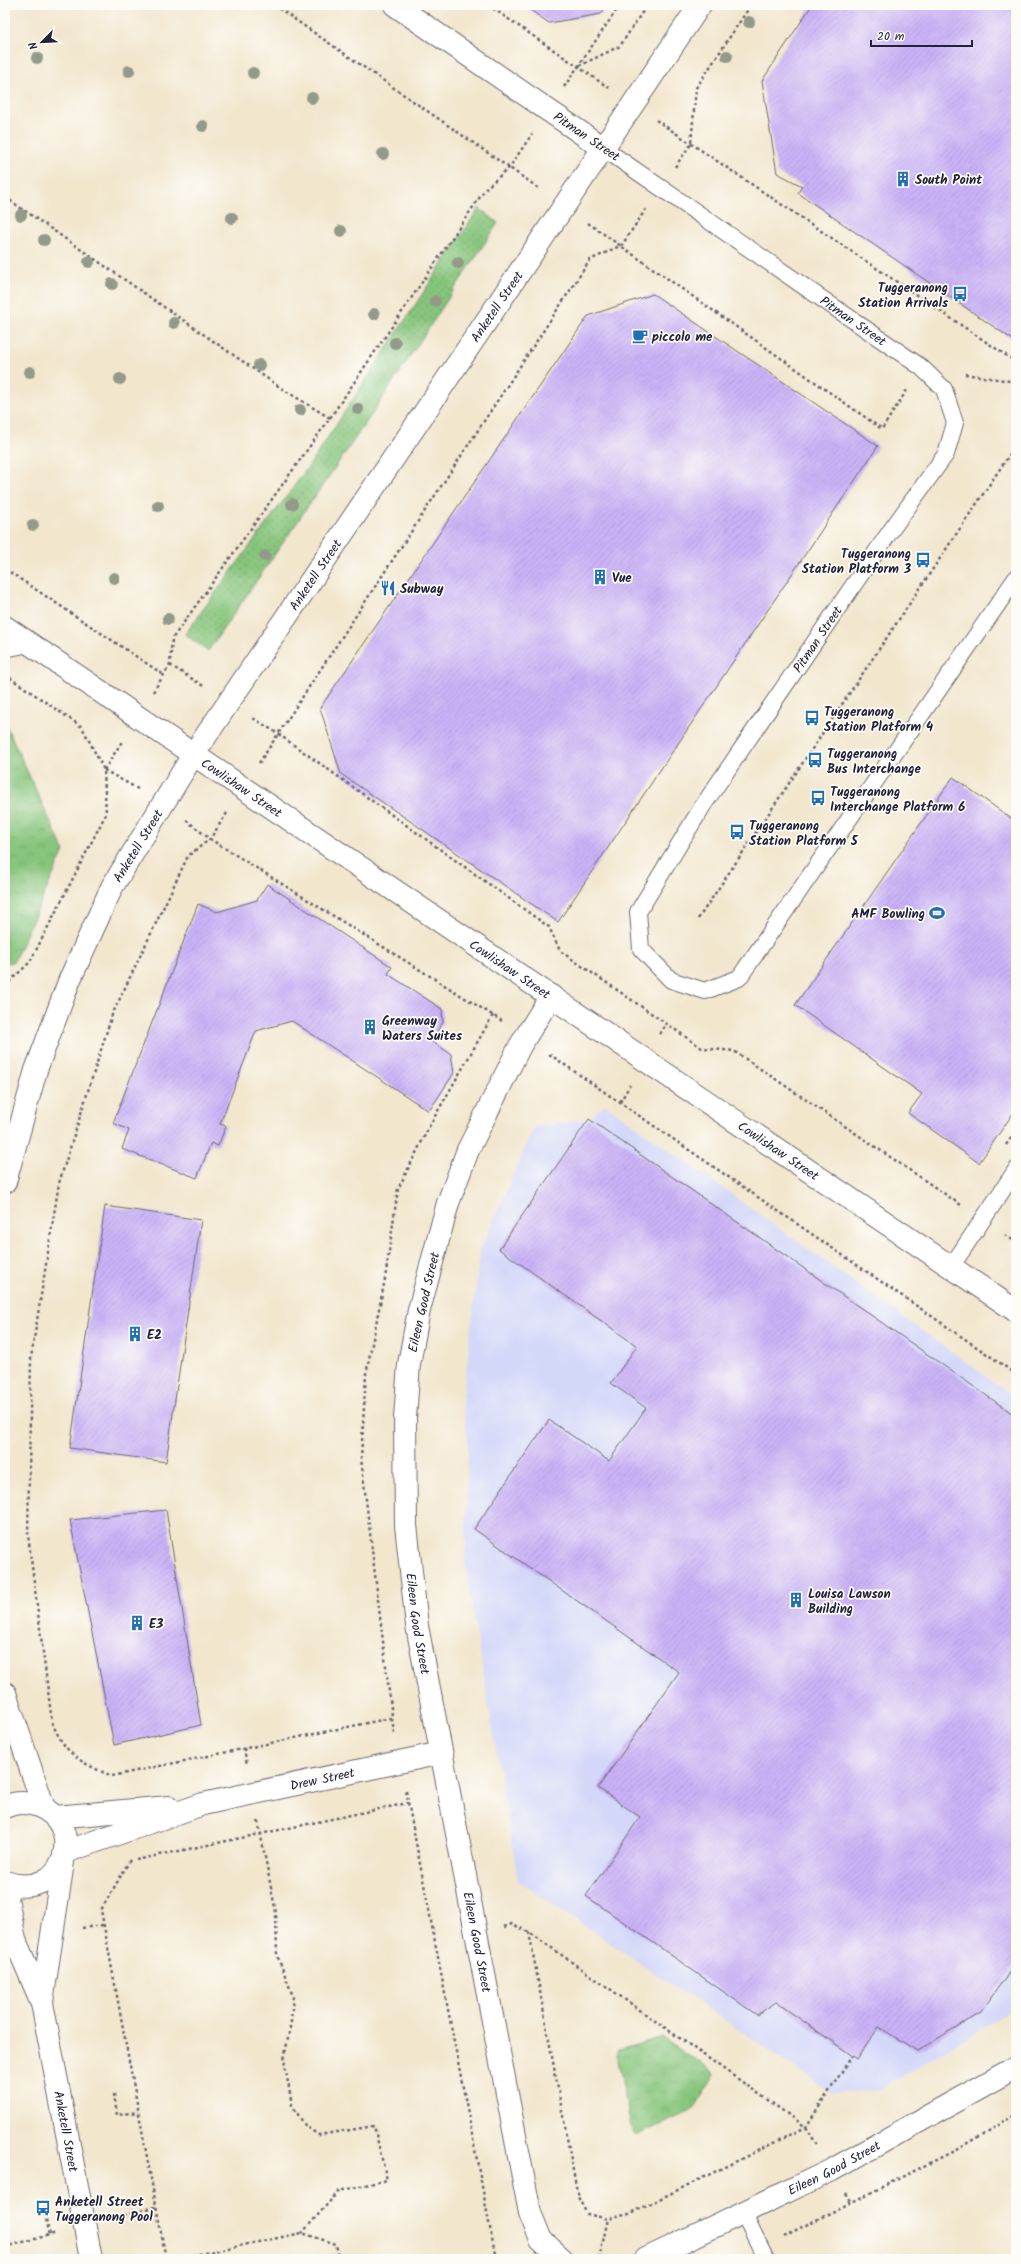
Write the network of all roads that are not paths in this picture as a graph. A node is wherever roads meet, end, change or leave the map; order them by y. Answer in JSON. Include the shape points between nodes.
{"nodes":[{"id":1,"x":395,"y":5,"type":"edge"},
{"id":2,"x":700,"y":5,"type":"edge"},
{"id":3,"x":603,"y":148,"type":"junction"},
{"id":4,"x":1016,"y":578,"type":"edge"},
{"id":5,"x":5,"y":627,"type":"edge"},
{"id":6,"x":29,"y":644,"type":"junction"},
{"id":7,"x":5,"y":649,"type":"edge"},
{"id":8,"x":193,"y":755,"type":"junction"},
{"id":9,"x":551,"y":996,"type":"junction"},
{"id":10,"x":1016,"y":1170,"type":"edge"},
{"id":11,"x":5,"y":1182,"type":"edge"},
{"id":12,"x":951,"y":1266,"type":"junction"},
{"id":13,"x":1016,"y":1311,"type":"edge"},
{"id":14,"x":5,"y":1693,"type":"edge"},
{"id":15,"x":441,"y":1753,"type":"junction"},
{"id":16,"x":203,"y":1804,"type":"junction"},
{"id":17,"x":5,"y":1808,"type":"edge"},
{"id":18,"x":49,"y":1812,"type":"junction"},
{"id":19,"x":64,"y":1855,"type":"junction"},
{"id":20,"x":5,"y":1882,"type":"edge"},
{"id":21,"x":5,"y":1888,"type":"edge"},
{"id":22,"x":42,"y":2003,"type":"junction"},
{"id":23,"x":1016,"y":2067,"type":"edge"},
{"id":24,"x":744,"y":2214,"type":"junction"},
{"id":25,"x":763,"y":2253,"type":"edge"},
{"id":26,"x":91,"y":2259,"type":"edge"},
{"id":27,"x":562,"y":2259,"type":"edge"},
{"id":28,"x":646,"y":2259,"type":"edge"}],
"edges":[{"from":1,"to":3,"type":"street","name":"Pitman Street"},
{"from":2,"to":3,"type":"street","name":"Anketell Street"},
{"from":3,"to":4,"type":"lane","name":"Pitman Street","via":[[921,367],[944,389],[955,423],[946,454],[702,807],[638,912],[641,949],[671,980],[705,991],[739,978]]},
{"from":3,"to":8,"type":"street","name":"Anketell Street"},
{"from":5,"to":6,"type":"street","name":"Cowlishaw Street"},
{"from":6,"to":7,"type":"lane"},
{"from":6,"to":8,"type":"street","name":"Cowlishaw Street"},
{"from":8,"to":9,"type":"street","name":"Cowlishaw Street"},
{"from":8,"to":11,"type":"street","name":"Anketell Street","via":[[112,887],[70,979],[36,1070]]},
{"from":9,"to":12,"type":"street","name":"Cowlishaw Street"},
{"from":9,"to":15,"type":"street","name":"Eileen Good Street","via":[[525,1037],[468,1150],[448,1203],[419,1310],[409,1364],[405,1418],[406,1525],[417,1626]]},
{"from":10,"to":12,"type":"lane"},
{"from":12,"to":13,"type":"street","name":"Cowlishaw Street"},
{"from":14,"to":18,"type":"street"},
{"from":15,"to":16,"type":"street","name":"Drew Street"},
{"from":15,"to":27,"type":"street","name":"Eileen Good Street","via":[[530,2213],[541,2240]]},
{"from":16,"to":18,"type":"street","name":"Drew Street"},
{"from":16,"to":19,"type":"street","name":"Drew Street"},
{"from":17,"to":18,"type":"street","name":"Drew Street","via":[[20,1803],[33,1804]]},
{"from":18,"to":19,"type":"street","name":"Anketell Street","via":[[62,1828],[65,1840]]},
{"from":19,"to":20,"type":"street","via":[[56,1872],[45,1881],[32,1886],[17,1886]]},
{"from":19,"to":22,"type":"street","name":"Anketell Street"},
{"from":21,"to":22,"type":"street","name":"Anketell Street","via":[[15,1940]]},
{"from":22,"to":26,"type":"street","name":"Anketell Street"},
{"from":23,"to":24,"type":"street","name":"Eileen Good Street","via":[[832,2170]]},
{"from":24,"to":25,"type":"lane"},
{"from":24,"to":28,"type":"street","name":"Eileen Good Street"}]}
